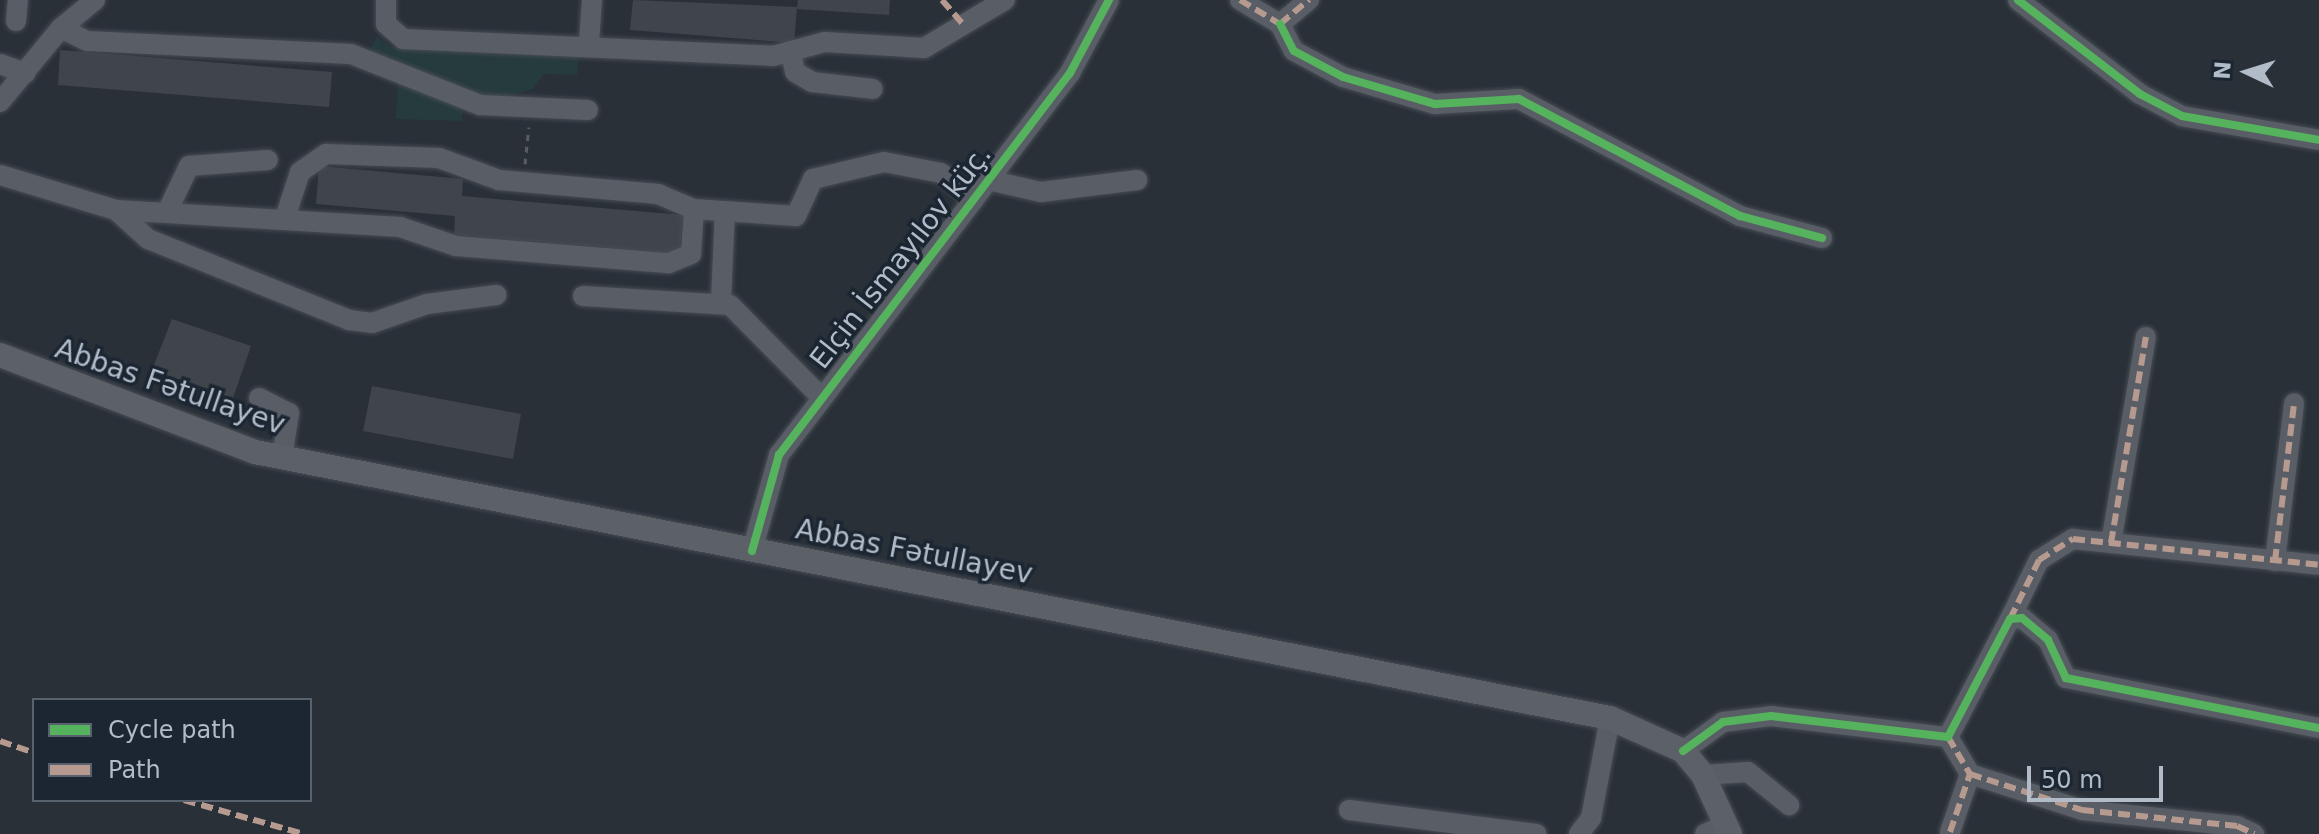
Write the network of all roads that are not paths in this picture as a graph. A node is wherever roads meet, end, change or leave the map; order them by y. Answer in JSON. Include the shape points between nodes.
{"nodes":[{"id":1,"x":18,"y":0,"type":"edge"},
{"id":2,"x":95,"y":0,"type":"edge"},
{"id":3,"x":386,"y":0,"type":"edge"},
{"id":4,"x":592,"y":0,"type":"edge"},
{"id":5,"x":1005,"y":0,"type":"edge"},
{"id":6,"x":1109,"y":0,"type":"edge"},
{"id":7,"x":1240,"y":0,"type":"edge"},
{"id":8,"x":1309,"y":0,"type":"edge"},
{"id":9,"x":2018,"y":0,"type":"edge"},
{"id":10,"x":16,"y":21,"type":"dead end"},
{"id":11,"x":1280,"y":24,"type":"junction"},
{"id":12,"x":61,"y":28,"type":"junction"},
{"id":13,"x":589,"y":42,"type":"junction"},
{"id":14,"x":791,"y":54,"type":"junction"},
{"id":15,"x":0,"y":64,"type":"edge"},
{"id":16,"x":25,"y":73,"type":"junction"},
{"id":17,"x":873,"y":89,"type":"dead end"},
{"id":18,"x":0,"y":102,"type":"edge"},
{"id":19,"x":588,"y":110,"type":"dead end"},
{"id":20,"x":2319,"y":140,"type":"edge"},
{"id":21,"x":268,"y":160,"type":"dead end"},
{"id":22,"x":0,"y":175,"type":"edge"},
{"id":23,"x":988,"y":180,"type":"junction"},
{"id":24,"x":1137,"y":180,"type":"dead end"},
{"id":25,"x":974,"y":199,"type":"junction"},
{"id":26,"x":694,"y":209,"type":"junction"},
{"id":27,"x":116,"y":210,"type":"junction"},
{"id":28,"x":168,"y":210,"type":"junction"},
{"id":29,"x":725,"y":211,"type":"junction"},
{"id":30,"x":285,"y":218,"type":"junction"},
{"id":31,"x":1822,"y":238,"type":"dead end"},
{"id":32,"x":496,"y":295,"type":"dead end"},
{"id":33,"x":583,"y":296,"type":"dead end"},
{"id":34,"x":721,"y":301,"type":"junction"},
{"id":35,"x":2146,"y":337,"type":"dead end"},
{"id":36,"x":0,"y":355,"type":"edge"},
{"id":37,"x":821,"y":397,"type":"junction"},
{"id":38,"x":259,"y":398,"type":"dead end"},
{"id":39,"x":2294,"y":403,"type":"dead end"},
{"id":40,"x":282,"y":458,"type":"junction"},
{"id":41,"x":2111,"y":543,"type":"junction"},
{"id":42,"x":752,"y":551,"type":"junction"},
{"id":43,"x":2275,"y":561,"type":"junction"},
{"id":44,"x":2319,"y":565,"type":"edge"},
{"id":45,"x":2010,"y":619,"type":"junction"},
{"id":46,"x":1610,"y":718,"type":"junction"},
{"id":47,"x":2319,"y":728,"type":"edge"},
{"id":48,"x":1948,"y":737,"type":"junction"},
{"id":49,"x":1683,"y":751,"type":"junction"},
{"id":50,"x":1970,"y":774,"type":"junction"},
{"id":51,"x":1703,"y":775,"type":"junction"},
{"id":52,"x":1789,"y":805,"type":"dead end"},
{"id":53,"x":1349,"y":810,"type":"dead end"},
{"id":54,"x":1720,"y":831,"type":"edge"},
{"id":55,"x":1950,"y":832,"type":"dead end"},
{"id":56,"x":1536,"y":834,"type":"edge"},
{"id":57,"x":1579,"y":834,"type":"edge"},
{"id":58,"x":2254,"y":834,"type":"edge"}],
"edges":[{"from":1,"to":10,"type":"street"},
{"from":2,"to":12,"type":"street"},
{"from":3,"to":13,"type":"street","via":[[386,24],[394,37]]},
{"from":4,"to":13,"type":"street"},
{"from":5,"to":14,"type":"street","via":[[924,48],[825,42]]},
{"from":6,"to":23,"type":"street","name":"Elçin İsmayılov küç.","via":[[1070,73]]},
{"from":7,"to":11,"type":"street"},
{"from":8,"to":11,"type":"street"},
{"from":9,"to":20,"type":"street","via":[[2127,85],[2182,116]]},
{"from":11,"to":31,"type":"street","via":[[1294,51],[1343,77],[1435,104],[1519,99],[1740,216]]},
{"from":12,"to":16,"type":"street"},
{"from":12,"to":19,"type":"street","via":[[87,41],[351,54],[480,105]]},
{"from":13,"to":14,"type":"street"},
{"from":14,"to":17,"type":"street","via":[[804,79]]},
{"from":15,"to":16,"type":"street"},
{"from":16,"to":18,"type":"street"},
{"from":21,"to":28,"type":"street","via":[[189,166]]},
{"from":22,"to":27,"type":"street"},
{"from":23,"to":24,"type":"street","via":[[1041,192]]},
{"from":23,"to":25,"type":"street","name":"Elçin İsmayılov küç."},
{"from":25,"to":29,"type":"street","via":[[941,173],[875,162],[813,179],[800,215]]},
{"from":25,"to":37,"type":"street","name":"Elçin İsmayılov küç."},
{"from":26,"to":29,"type":"street"},
{"from":26,"to":30,"type":"street","via":[[658,194],[523,183],[439,158],[326,154],[300,172]]},
{"from":26,"to":30,"type":"street","via":[[691,254],[678,263],[456,246],[415,230]]},
{"from":27,"to":28,"type":"street"},
{"from":27,"to":32,"type":"street","via":[[148,239],[349,320],[372,323],[427,304]]},
{"from":28,"to":30,"type":"street"},
{"from":29,"to":34,"type":"street"},
{"from":33,"to":34,"type":"street"},
{"from":34,"to":37,"type":"street","via":[[752,321],[790,371]]},
{"from":35,"to":41,"type":"street"},
{"from":36,"to":40,"type":"main road","name":"Abbas Fətullayev","via":[[211,439]]},
{"from":37,"to":42,"type":"street","name":"Elçin İsmayılov küç.","via":[[779,455]]},
{"from":38,"to":40,"type":"street","via":[[289,413]]},
{"from":39,"to":43,"type":"street"},
{"from":40,"to":42,"type":"main road","name":"Abbas Fətullayev"},
{"from":41,"to":43,"type":"street"},
{"from":41,"to":45,"type":"street","via":[[2059,544],[2039,560]]},
{"from":42,"to":46,"type":"main road","name":"Abbas Fətullayev"},
{"from":43,"to":44,"type":"street"},
{"from":45,"to":47,"type":"street","via":[[2033,622],[2066,678]]},
{"from":45,"to":48,"type":"street"},
{"from":46,"to":49,"type":"main road","name":"Abbas Fətullayev"},
{"from":46,"to":57,"type":"street","via":[[1591,818]]},
{"from":48,"to":49,"type":"street","via":[[1771,716],[1723,722]]},
{"from":48,"to":50,"type":"street"},
{"from":49,"to":51,"type":"main road","name":"Abbas Fətullayev"},
{"from":50,"to":55,"type":"street"},
{"from":50,"to":58,"type":"street","via":[[2082,810],[2237,826]]},
{"from":51,"to":52,"type":"street","via":[[1748,772]]},
{"from":51,"to":54,"type":"main road","name":"Abbas Fətullayev"},
{"from":53,"to":56,"type":"street"}]}
